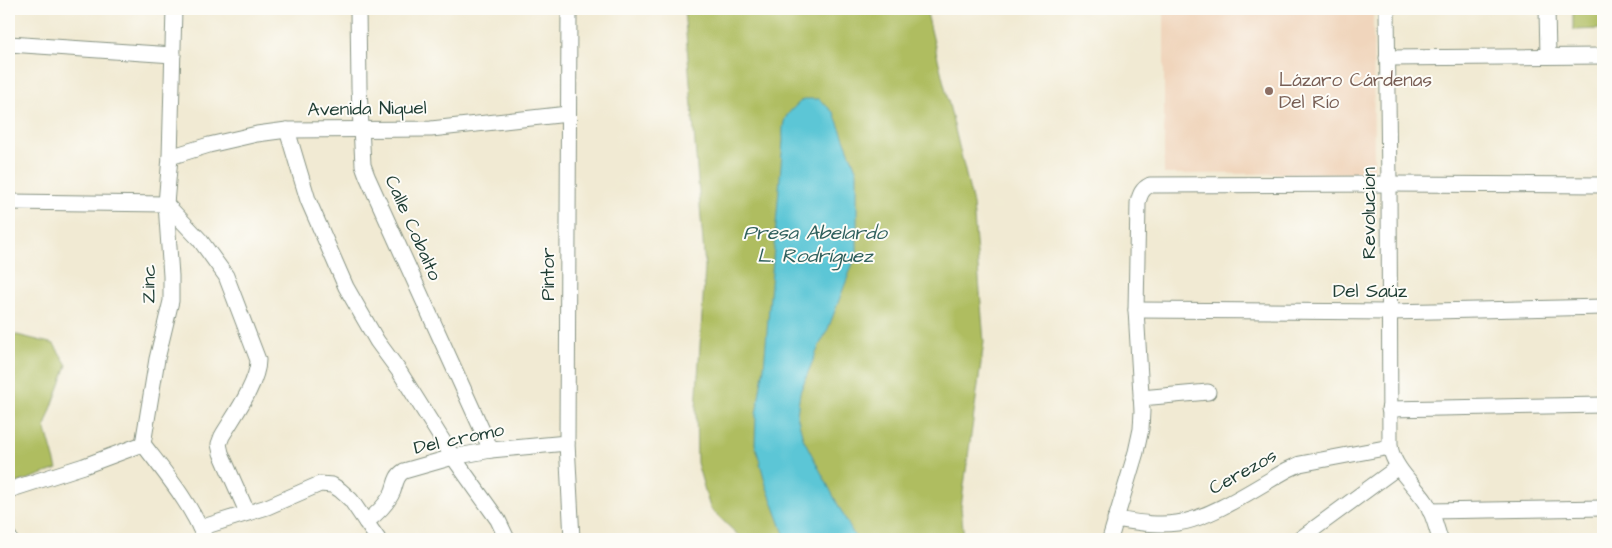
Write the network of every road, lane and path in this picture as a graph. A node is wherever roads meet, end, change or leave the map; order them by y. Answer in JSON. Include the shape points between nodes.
{"nodes":[{"id":1,"x":174,"y":9,"type":"edge"},
{"id":2,"x":358,"y":9,"type":"edge"},
{"id":3,"x":569,"y":9,"type":"edge"},
{"id":4,"x":1387,"y":9,"type":"edge"},
{"id":5,"x":1547,"y":9,"type":"edge"},
{"id":6,"x":9,"y":44,"type":"edge"},
{"id":7,"x":173,"y":55,"type":"junction"},
{"id":8,"x":1548,"y":56,"type":"junction"},
{"id":9,"x":1603,"y":56,"type":"edge"},
{"id":10,"x":1387,"y":58,"type":"junction"},
{"id":11,"x":568,"y":114,"type":"junction"},
{"id":12,"x":288,"y":130,"type":"junction"},
{"id":13,"x":361,"y":131,"type":"junction"},
{"id":14,"x":170,"y":157,"type":"junction"},
{"id":15,"x":1389,"y":184,"type":"junction"},
{"id":16,"x":1603,"y":185,"type":"edge"},
{"id":17,"x":9,"y":202,"type":"edge"},
{"id":18,"x":166,"y":204,"type":"junction"},
{"id":19,"x":1603,"y":307,"type":"edge"},
{"id":20,"x":1136,"y":310,"type":"junction"},
{"id":21,"x":1390,"y":312,"type":"junction"},
{"id":22,"x":1208,"y":392,"type":"dead end"},
{"id":23,"x":1141,"y":398,"type":"junction"},
{"id":24,"x":1603,"y":405,"type":"edge"},
{"id":25,"x":1389,"y":409,"type":"junction"},
{"id":26,"x":567,"y":443,"type":"junction"},
{"id":27,"x":143,"y":444,"type":"junction"},
{"id":28,"x":1390,"y":447,"type":"junction"},
{"id":29,"x":491,"y":450,"type":"junction"},
{"id":30,"x":453,"y":457,"type":"junction"},
{"id":31,"x":1398,"y":467,"type":"junction"},
{"id":32,"x":9,"y":490,"type":"edge"},
{"id":33,"x":1603,"y":508,"type":"edge"},
{"id":34,"x":1430,"y":511,"type":"junction"},
{"id":35,"x":247,"y":512,"type":"junction"},
{"id":36,"x":1115,"y":519,"type":"junction"},
{"id":37,"x":366,"y":522,"type":"junction"},
{"id":38,"x":202,"y":533,"type":"edge"},
{"id":39,"x":378,"y":539,"type":"edge"},
{"id":40,"x":507,"y":539,"type":"edge"},
{"id":41,"x":572,"y":539,"type":"edge"},
{"id":42,"x":1110,"y":539,"type":"edge"},
{"id":43,"x":1300,"y":539,"type":"edge"},
{"id":44,"x":1440,"y":539,"type":"edge"}],
"edges":[{"from":1,"to":7,"type":"street","name":"Zinc"},
{"from":2,"to":13,"type":"street","name":"Calle Cobalto"},
{"from":3,"to":11,"type":"street","name":"Pintor"},
{"from":4,"to":10,"type":"street","name":"Revolucion"},
{"from":5,"to":8,"type":"street"},
{"from":6,"to":7,"type":"street"},
{"from":7,"to":14,"type":"street","name":"Zinc"},
{"from":8,"to":9,"type":"street"},
{"from":8,"to":10,"type":"street"},
{"from":10,"to":15,"type":"street","name":"Revolucion"},
{"from":11,"to":13,"type":"street","name":"Avenida Niquel","via":[[431,128]]},
{"from":11,"to":26,"type":"street","name":"Pintor"},
{"from":12,"to":13,"type":"street","name":"Avenida Niquel"},
{"from":12,"to":14,"type":"street","name":"Avenida Niquel","via":[[257,134]]},
{"from":12,"to":30,"type":"street","via":[[308,200],[346,287],[377,341]]},
{"from":13,"to":29,"type":"street","name":"Calle Cobalto","via":[[367,176]]},
{"from":14,"to":18,"type":"street","name":"Zinc"},
{"from":15,"to":16,"type":"street"},
{"from":15,"to":20,"type":"street","via":[[1150,184],[1140,194],[1138,203]]},
{"from":15,"to":21,"type":"street","name":"Revolucion"},
{"from":17,"to":18,"type":"street"},
{"from":18,"to":27,"type":"street","name":"Zinc","via":[[170,301]]},
{"from":18,"to":35,"type":"street","via":[[200,240],[226,276],[258,360],[253,384],[219,444]]},
{"from":19,"to":21,"type":"street","name":"Del Saúz"},
{"from":20,"to":21,"type":"street","name":"Del Saúz"},
{"from":20,"to":23,"type":"street"},
{"from":21,"to":25,"type":"street","name":"Revolucion"},
{"from":22,"to":23,"type":"street"},
{"from":23,"to":36,"type":"street","via":[[1141,429]]},
{"from":24,"to":25,"type":"street"},
{"from":25,"to":28,"type":"street","name":"Revolucion"},
{"from":26,"to":29,"type":"street","name":"Del cromo"},
{"from":26,"to":41,"type":"street","name":"Pintor"},
{"from":27,"to":32,"type":"street"},
{"from":27,"to":38,"type":"street","via":[[172,481]]},
{"from":28,"to":31,"type":"street"},
{"from":28,"to":36,"type":"street","name":"Cerezos","via":[[1300,464],[1189,521],[1164,525]]},
{"from":29,"to":30,"type":"street","name":"Del cromo"},
{"from":30,"to":37,"type":"street","name":"Del cromo","via":[[399,474],[387,501]]},
{"from":30,"to":40,"type":"street","via":[[498,520]]},
{"from":31,"to":34,"type":"street"},
{"from":31,"to":43,"type":"street"},
{"from":33,"to":34,"type":"street"},
{"from":34,"to":44,"type":"street"},
{"from":35,"to":37,"type":"street","via":[[320,484],[332,485],[345,495]]},
{"from":35,"to":38,"type":"street"},
{"from":36,"to":42,"type":"street"},
{"from":37,"to":39,"type":"street"}]}
